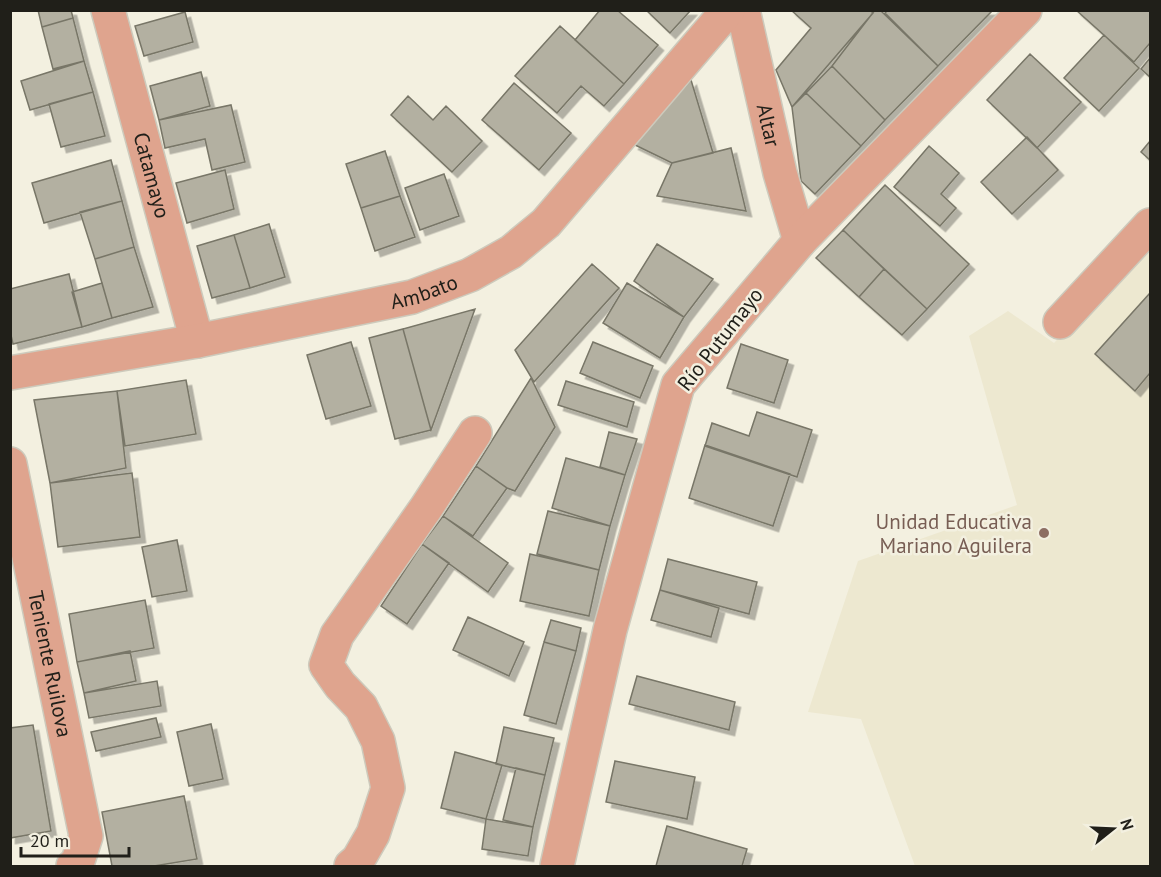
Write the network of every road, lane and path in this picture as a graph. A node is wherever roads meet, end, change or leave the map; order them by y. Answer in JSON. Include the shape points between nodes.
{"nodes":[{"id":1,"x":108,"y":10,"type":"edge"},
{"id":2,"x":728,"y":10,"type":"edge"},
{"id":3,"x":743,"y":10,"type":"edge"},
{"id":4,"x":1025,"y":10,"type":"edge"},
{"id":5,"x":1150,"y":225,"type":"edge"},
{"id":6,"x":800,"y":241,"type":"junction"},
{"id":7,"x":1060,"y":322,"type":"dead end"},
{"id":8,"x":197,"y":341,"type":"junction"},
{"id":9,"x":10,"y":373,"type":"edge"},
{"id":10,"x":475,"y":433,"type":"dead end"},
{"id":11,"x":10,"y":464,"type":"edge"},
{"id":12,"x":75,"y":866,"type":"edge"},
{"id":13,"x":351,"y":867,"type":"edge"},
{"id":14,"x":557,"y":867,"type":"edge"}],
"edges":[{"from":1,"to":8,"type":"street","name":"Catamayo"},
{"from":2,"to":8,"type":"street","name":"Ambato","via":[[546,223],[511,252],[470,275],[412,297]]},
{"from":3,"to":6,"type":"street","name":"Altar","via":[[780,173]]},
{"from":4,"to":6,"type":"street","name":"Río Putumayo"},
{"from":5,"to":7,"type":"street"},
{"from":6,"to":14,"type":"street","name":"Río Putumayo","via":[[678,385],[610,630]]},
{"from":8,"to":9,"type":"street","name":"Ambato"},
{"from":10,"to":13,"type":"street","via":[[337,635],[326,665],[361,707],[378,741],[388,788],[373,834]]},
{"from":11,"to":12,"type":"street","name":"Teniente Ruilova","via":[[86,836]]}]}
